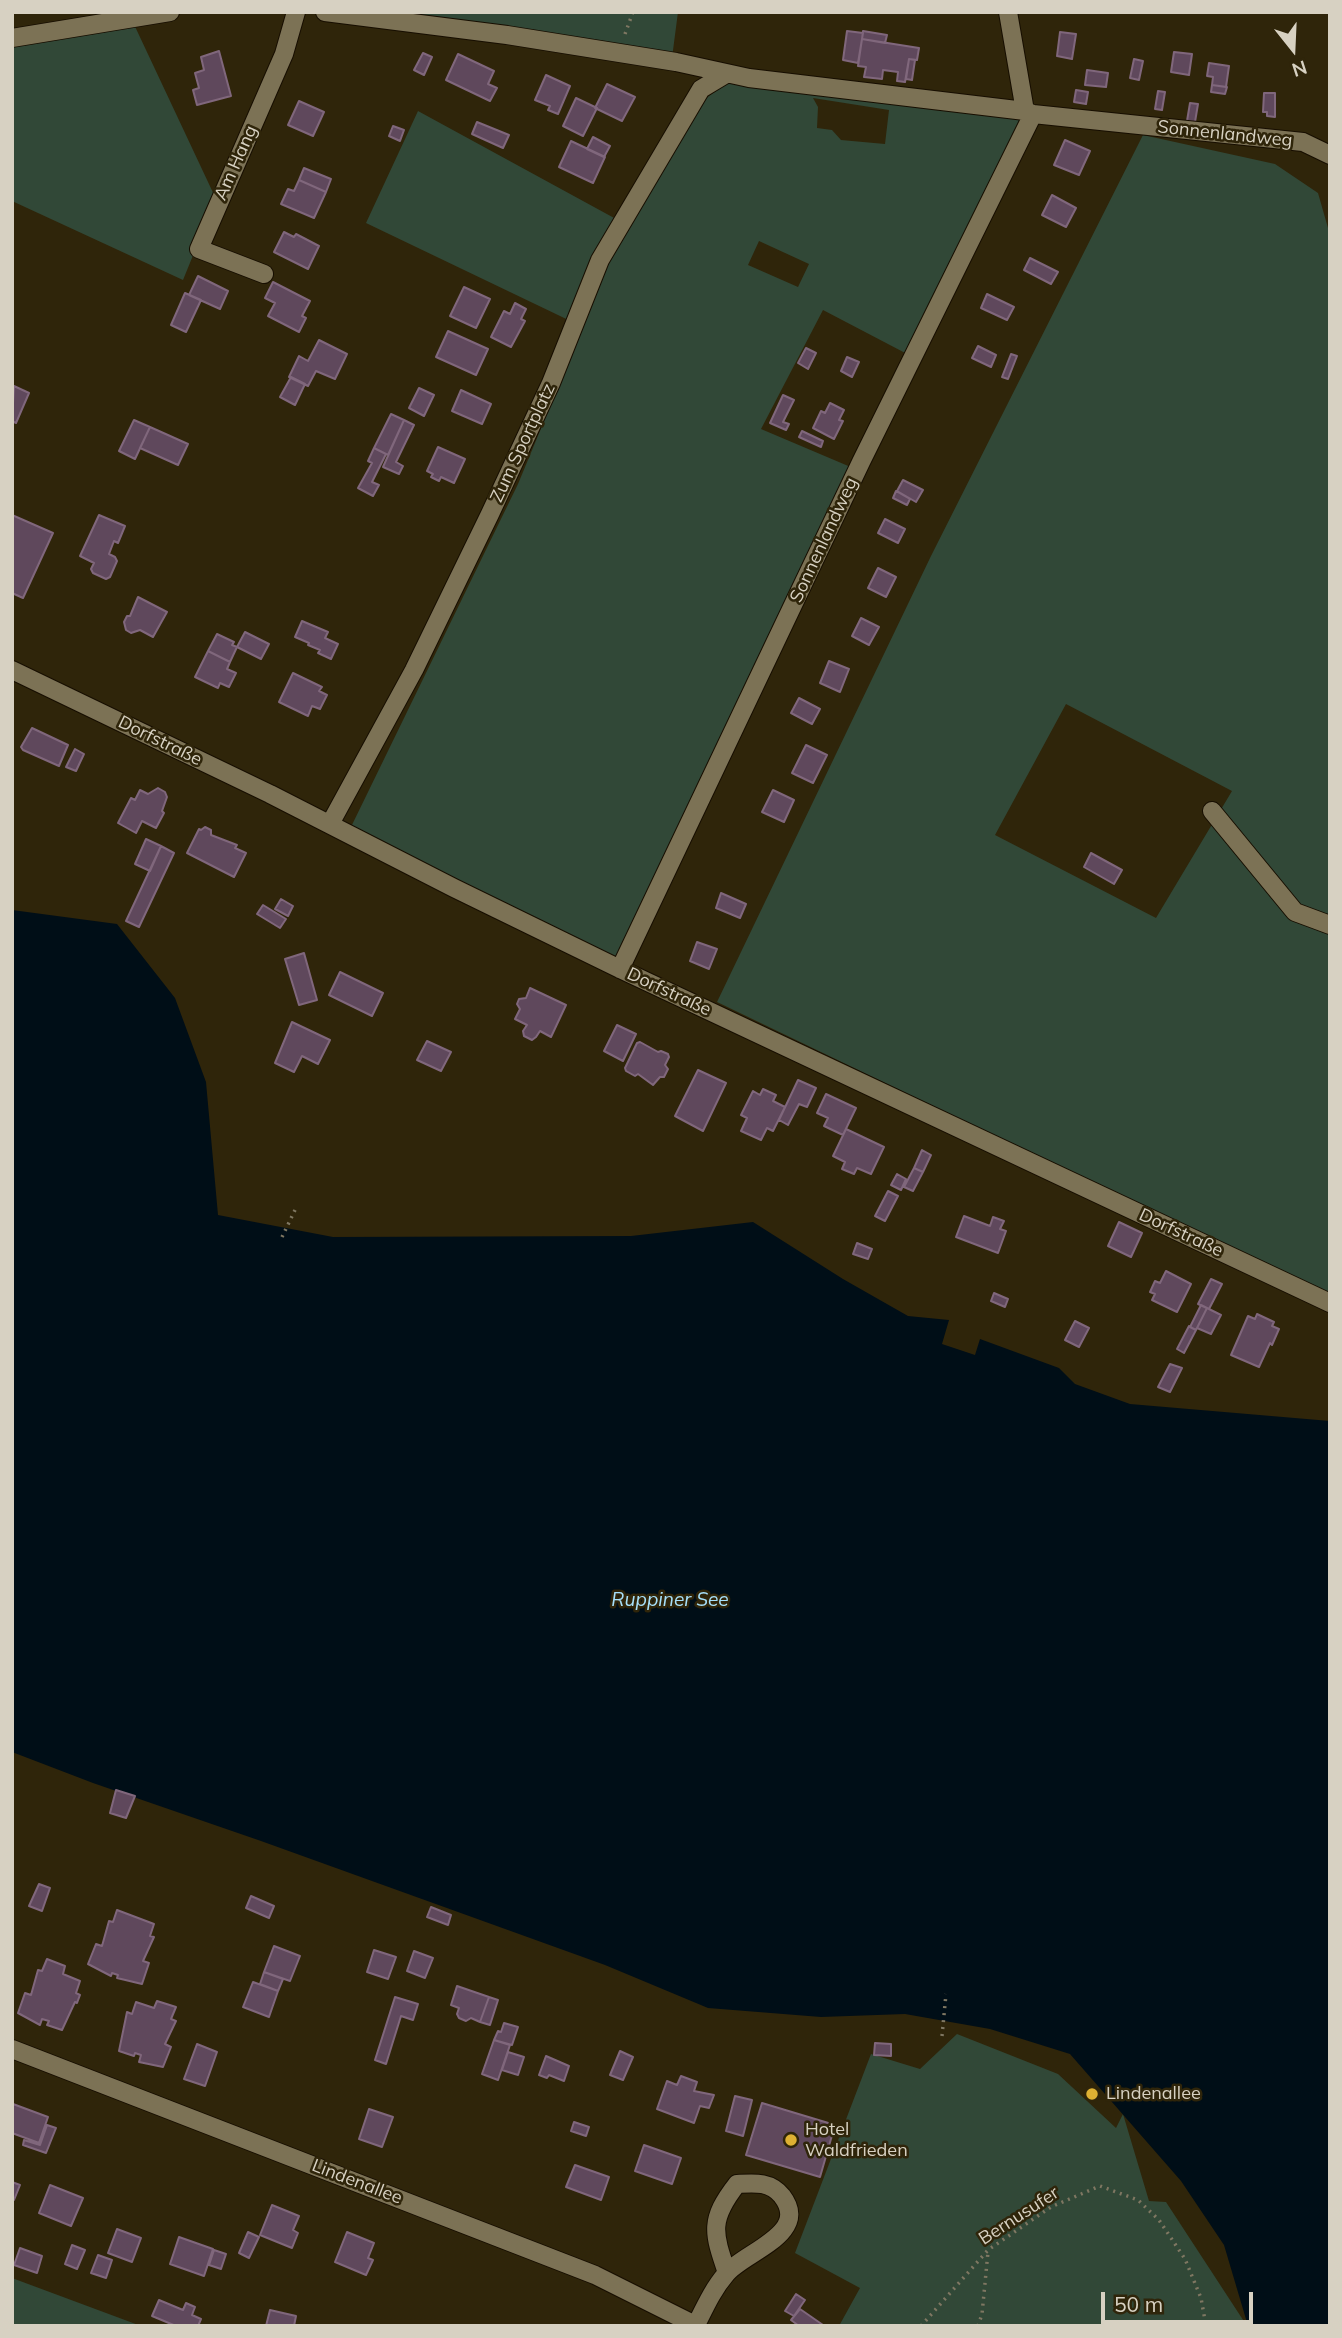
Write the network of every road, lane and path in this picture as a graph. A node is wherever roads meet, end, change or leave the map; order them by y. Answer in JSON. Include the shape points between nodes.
{"nodes":[{"id":1,"x":170,"y":12,"type":"edge"},
{"id":2,"x":296,"y":12,"type":"edge"},
{"id":3,"x":326,"y":12,"type":"edge"},
{"id":4,"x":633,"y":12,"type":"edge"},
{"id":5,"x":1009,"y":12,"type":"edge"},
{"id":6,"x":12,"y":38,"type":"edge"},
{"id":7,"x":619,"y":53,"type":"junction"},
{"id":8,"x":726,"y":74,"type":"junction"},
{"id":9,"x":1029,"y":113,"type":"junction"},
{"id":10,"x":1330,"y":155,"type":"edge"},
{"id":11,"x":264,"y":274,"type":"dead end"},
{"id":12,"x":12,"y":670,"type":"edge"},
{"id":13,"x":1212,"y":811,"type":"dead end"},
{"id":14,"x":330,"y":824,"type":"junction"},
{"id":15,"x":1330,"y":925,"type":"edge"},
{"id":16,"x":620,"y":969,"type":"junction"},
{"id":17,"x":296,"y":1208,"type":"dead end"},
{"id":18,"x":282,"y":1237,"type":"dead end"},
{"id":19,"x":1330,"y":1303,"type":"edge"},
{"id":20,"x":946,"y":1994,"type":"dead end"},
{"id":21,"x":942,"y":2036,"type":"dead end"},
{"id":22,"x":12,"y":2049,"type":"edge"},
{"id":23,"x":988,"y":2250,"type":"junction"},
{"id":24,"x":727,"y":2273,"type":"junction"},
{"id":25,"x":697,"y":2326,"type":"edge"},
{"id":26,"x":921,"y":2326,"type":"edge"},
{"id":27,"x":978,"y":2326,"type":"edge"},
{"id":28,"x":1206,"y":2326,"type":"edge"}],
"edges":[{"from":1,"to":6,"type":"street"},
{"from":2,"to":11,"type":"street","name":"Am Hang","via":[[284,54],[198,249]]},
{"from":3,"to":7,"type":"street"},
{"from":4,"to":7,"type":"path"},
{"from":5,"to":9,"type":"street"},
{"from":7,"to":8,"type":"street"},
{"from":8,"to":9,"type":"street","name":"Sonnenlandweg"},
{"from":8,"to":14,"type":"street","name":"Zum Sportplatz","via":[[701,89],[600,260],[551,383],[490,514],[414,670]]},
{"from":9,"to":10,"type":"street","name":"Sonnenlandweg","via":[[1303,142]]},
{"from":9,"to":16,"type":"street","name":"Sonnenlandweg"},
{"from":12,"to":14,"type":"street","name":"Dorfstraße"},
{"from":13,"to":15,"type":"street","via":[[1295,912]]},
{"from":14,"to":16,"type":"street","name":"Dorfstraße"},
{"from":16,"to":19,"type":"street","name":"Dorfstraße"},
{"from":17,"to":18,"type":"path"},
{"from":20,"to":21,"type":"path"},
{"from":22,"to":25,"type":"street","name":"Lindenallee","via":[[595,2275]]},
{"from":23,"to":26,"type":"path","name":"Bernusufer"},
{"from":23,"to":27,"type":"path"},
{"from":23,"to":28,"type":"path","name":"Bernusufer","via":[[1052,2207],[1100,2186],[1138,2200],[1159,2220],[1185,2259],[1201,2298]]},
{"from":24,"to":24,"type":"street","via":[[778,2237],[789,2222],[788,2209],[774,2189],[761,2183],[737,2184],[721,2205],[715,2226]]},
{"from":24,"to":25,"type":"street","via":[[711,2294]]}]}
